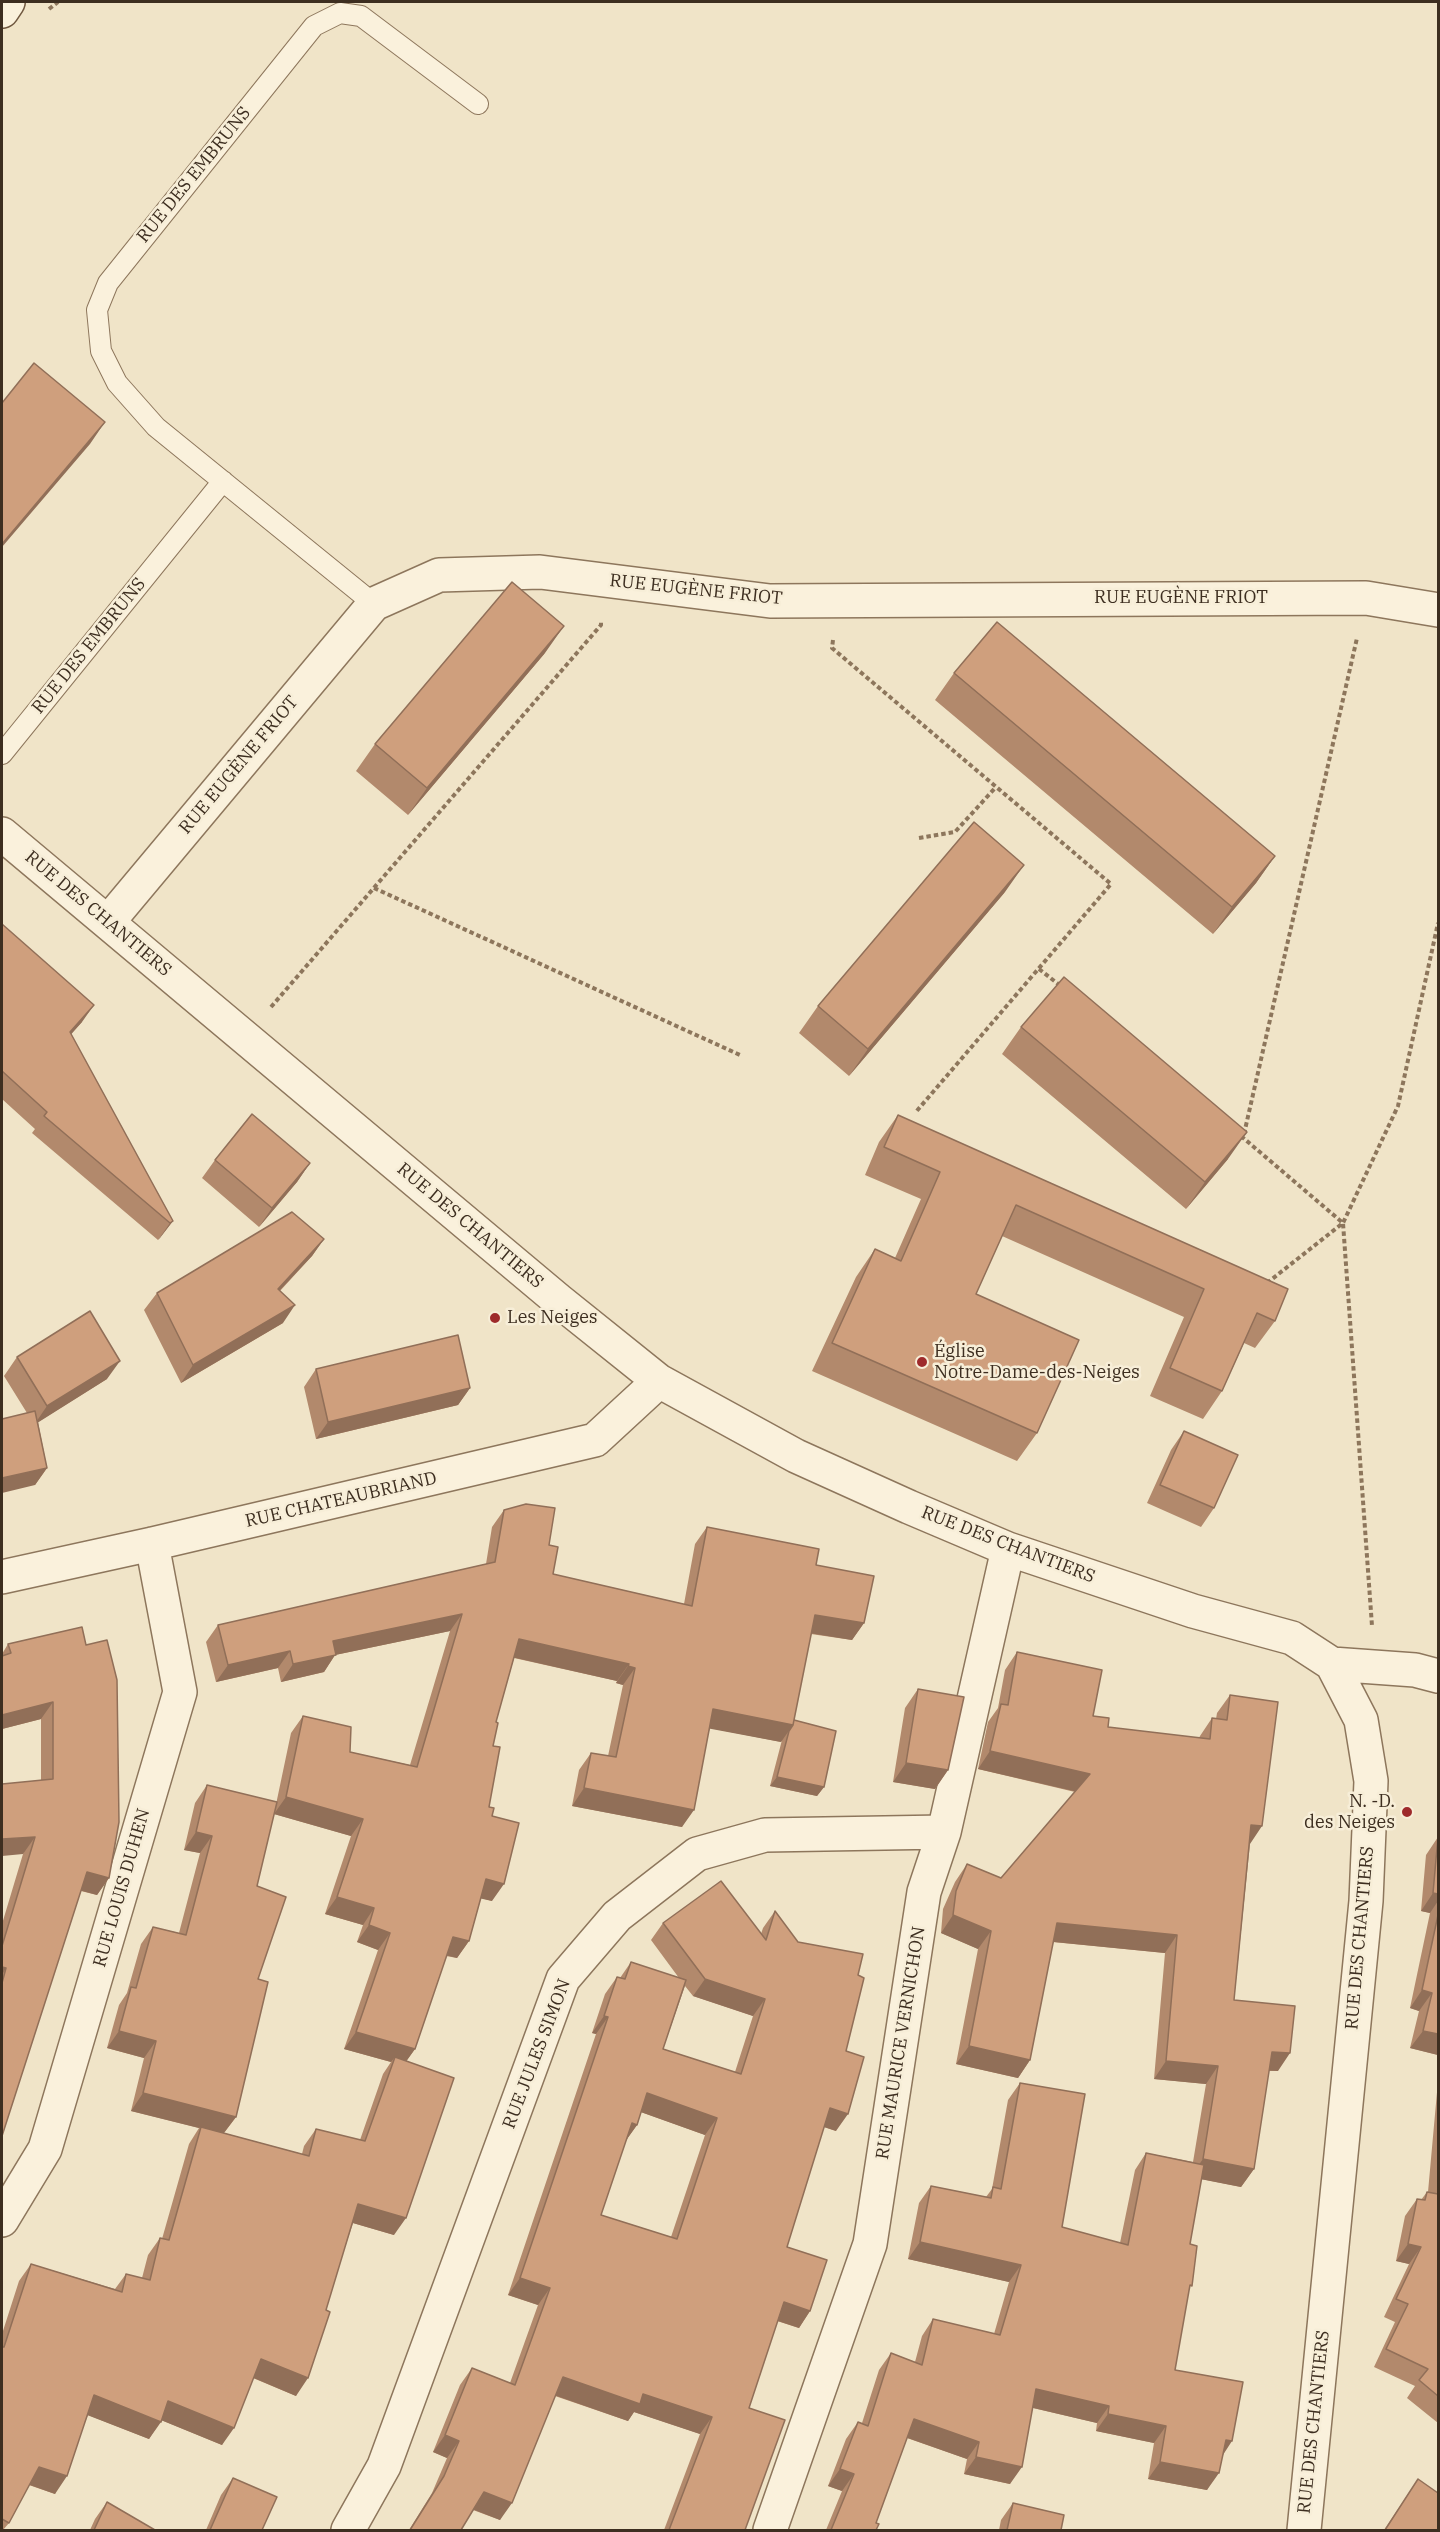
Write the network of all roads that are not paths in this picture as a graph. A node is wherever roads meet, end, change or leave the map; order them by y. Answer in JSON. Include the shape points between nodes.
{"nodes":[{"id":1,"x":8,"y":2,"type":"edge"},
{"id":2,"x":2,"y":11,"type":"edge"},
{"id":3,"x":478,"y":104,"type":"dead end"},
{"id":4,"x":223,"y":481,"type":"junction"},
{"id":5,"x":374,"y":604,"type":"junction"},
{"id":6,"x":1438,"y":610,"type":"edge"},
{"id":7,"x":2,"y":754,"type":"edge"},
{"id":8,"x":6,"y":844,"type":"edge"},
{"id":9,"x":108,"y":922,"type":"junction"},
{"id":10,"x":659,"y":1381,"type":"junction"},
{"id":11,"x":152,"y":1544,"type":"junction"},
{"id":12,"x":1008,"y":1549,"type":"junction"},
{"id":13,"x":2,"y":1577,"type":"edge"},
{"id":14,"x":1332,"y":1664,"type":"junction"},
{"id":15,"x":1438,"y":1676,"type":"edge"},
{"id":16,"x":944,"y":1832,"type":"junction"},
{"id":17,"x":2,"y":2220,"type":"edge"},
{"id":18,"x":348,"y":2530,"type":"edge"},
{"id":19,"x":770,"y":2530,"type":"edge"},
{"id":20,"x":1304,"y":2530,"type":"edge"}],
"edges":[{"from":1,"to":2,"type":"street"},
{"from":3,"to":4,"type":"lane","name":"RUE DES EMBRUNS","via":[[361,16],[340,12],[314,26],[108,284],[97,310],[101,351],[117,383],[156,427]]},
{"from":4,"to":5,"type":"lane","name":"RUE DES EMBRUNS"},
{"from":4,"to":7,"type":"lane","name":"RUE DES EMBRUNS"},
{"from":5,"to":6,"type":"street","name":"RUE EUGÈNE FRIOT","via":[[439,575],[540,572],[770,601],[1366,598]]},
{"from":5,"to":9,"type":"street","name":"RUE EUGÈNE FRIOT"},
{"from":8,"to":9,"type":"street","name":"RUE DES CHANTIERS"},
{"from":9,"to":10,"type":"street","name":"RUE DES CHANTIERS"},
{"from":10,"to":11,"type":"street","name":"RUE CHATEAUBRIAND","via":[[595,1440]]},
{"from":10,"to":12,"type":"street","name":"RUE DES CHANTIERS","via":[[796,1456]]},
{"from":11,"to":13,"type":"street","name":"RUE CHATEAUBRIAND"},
{"from":11,"to":17,"type":"street","name":"RUE LOUIS DUHEN","via":[[180,1692],[45,2149]]},
{"from":12,"to":14,"type":"street","name":"RUE DES CHANTIERS","via":[[1193,1611],[1292,1638]]},
{"from":12,"to":16,"type":"street","name":"RUE MAURICE VERNICHON"},
{"from":14,"to":15,"type":"street","via":[[1415,1670]]},
{"from":14,"to":20,"type":"street","name":"RUE DES CHANTIERS","via":[[1361,1720],[1371,1781],[1366,1901]]},
{"from":16,"to":18,"type":"street","name":"RUE JULES SIMON","via":[[765,1835],[697,1854],[617,1916],[563,1979],[384,2466]]},
{"from":16,"to":19,"type":"street","name":"RUE MAURICE VERNICHON","via":[[924,1892],[870,2244]]}]}
